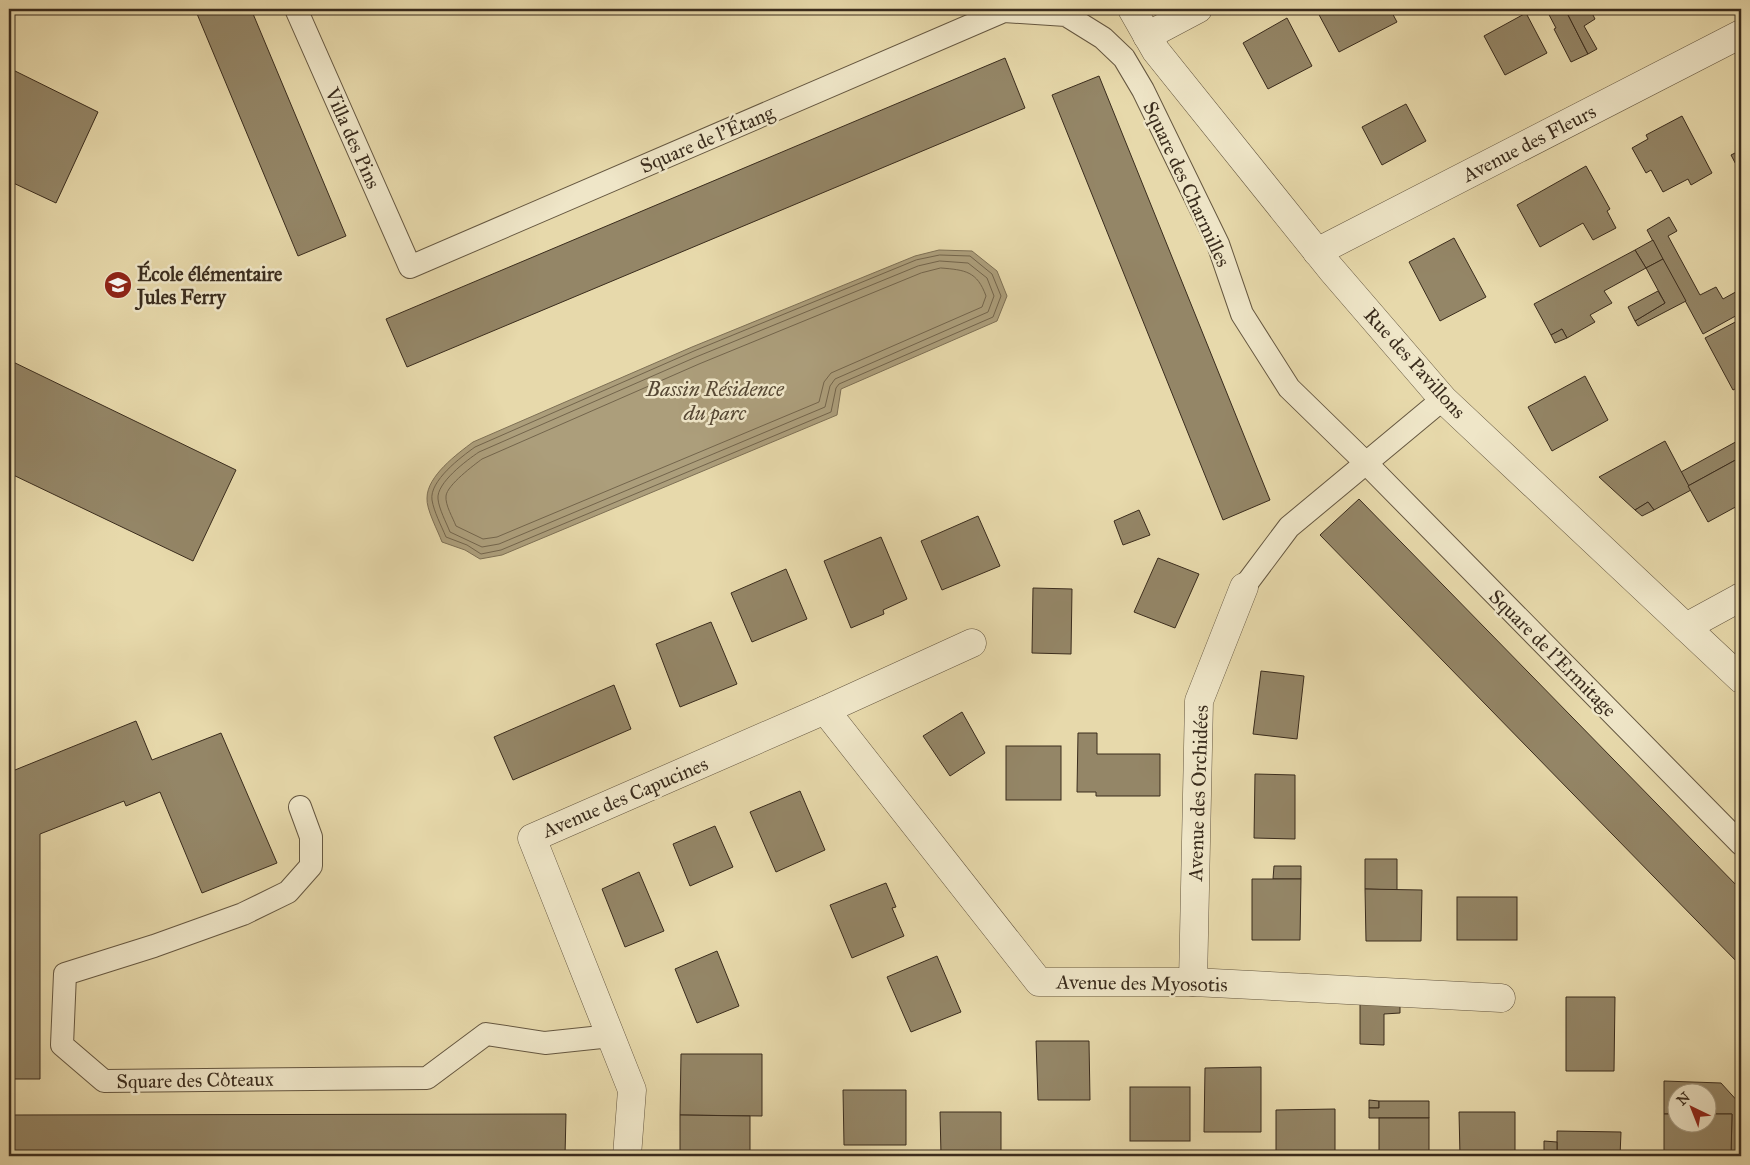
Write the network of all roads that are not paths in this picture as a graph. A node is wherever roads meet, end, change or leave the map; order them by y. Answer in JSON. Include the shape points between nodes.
{"nodes":[{"id":1,"x":296,"y":9,"type":"edge"},
{"id":2,"x":1132,"y":9,"type":"edge"},
{"id":3,"x":1198,"y":9,"type":"edge"},
{"id":4,"x":1003,"y":10,"type":"edge"},
{"id":5,"x":1741,"y":34,"type":"edge"},
{"id":6,"x":1147,"y":36,"type":"junction"},
{"id":7,"x":1317,"y":252,"type":"junction"},
{"id":8,"x":410,"y":267,"type":"joint"},
{"id":9,"x":1443,"y":399,"type":"junction"},
{"id":10,"x":1366,"y":463,"type":"junction"},
{"id":11,"x":1244,"y":587,"type":"joint"},
{"id":12,"x":1741,"y":598,"type":"edge"},
{"id":13,"x":1686,"y":627,"type":"junction"},
{"id":14,"x":972,"y":643,"type":"dead end"},
{"id":15,"x":1741,"y":679,"type":"edge"},
{"id":16,"x":825,"y":710,"type":"junction"},
{"id":17,"x":300,"y":806,"type":"dead end"},
{"id":18,"x":1741,"y":844,"type":"edge"},
{"id":19,"x":1193,"y":982,"type":"junction"},
{"id":20,"x":1501,"y":998,"type":"dead end"},
{"id":21,"x":611,"y":1036,"type":"junction"},
{"id":22,"x":627,"y":1156,"type":"edge"}],
"edges":[{"from":1,"to":8,"type":"lane","name":"Villa des Pins"},
{"from":2,"to":6,"type":"street","name":"Rue des Pavillons"},
{"from":3,"to":6,"type":"street"},
{"from":4,"to":8,"type":"lane","name":"Square de l'Étang"},
{"from":4,"to":10,"type":"lane","name":"Square des Charmilles","via":[[1066,15],[1104,38],[1124,58],[1143,90],[1218,244],[1242,314],[1289,388]]},
{"from":5,"to":7,"type":"street","name":"Avenue des Fleurs"},
{"from":6,"to":7,"type":"street","name":"Rue des Pavillons"},
{"from":7,"to":9,"type":"street","name":"Rue des Pavillons"},
{"from":9,"to":10,"type":"lane","name":"Avenue des Orchidées"},
{"from":9,"to":13,"type":"street","name":"Rue des Pavillons"},
{"from":10,"to":11,"type":"lane","name":"Avenue des Orchidées","via":[[1289,527]]},
{"from":10,"to":18,"type":"lane","name":"Square de l'Ermitage"},
{"from":11,"to":19,"type":"street","name":"Avenue des Orchidées","via":[[1199,700]]},
{"from":12,"to":13,"type":"street"},
{"from":13,"to":15,"type":"street","name":"Rue des Pavillons"},
{"from":14,"to":16,"type":"street","name":"Avenue des Capucines"},
{"from":16,"to":19,"type":"street","name":"Avenue des Myosotis","via":[[1039,982]]},
{"from":16,"to":21,"type":"street","name":"Avenue des Capucines","via":[[532,838]]},
{"from":17,"to":21,"type":"lane","name":"Square des Côteaux","via":[[311,837],[311,866],[288,892],[243,914],[65,974],[62,1045],[104,1081],[427,1078],[486,1034],[545,1043]]},
{"from":19,"to":20,"type":"street","name":"Avenue des Myosotis"},
{"from":21,"to":22,"type":"street","name":"Avenue des Capucines","via":[[632,1090]]}]}
